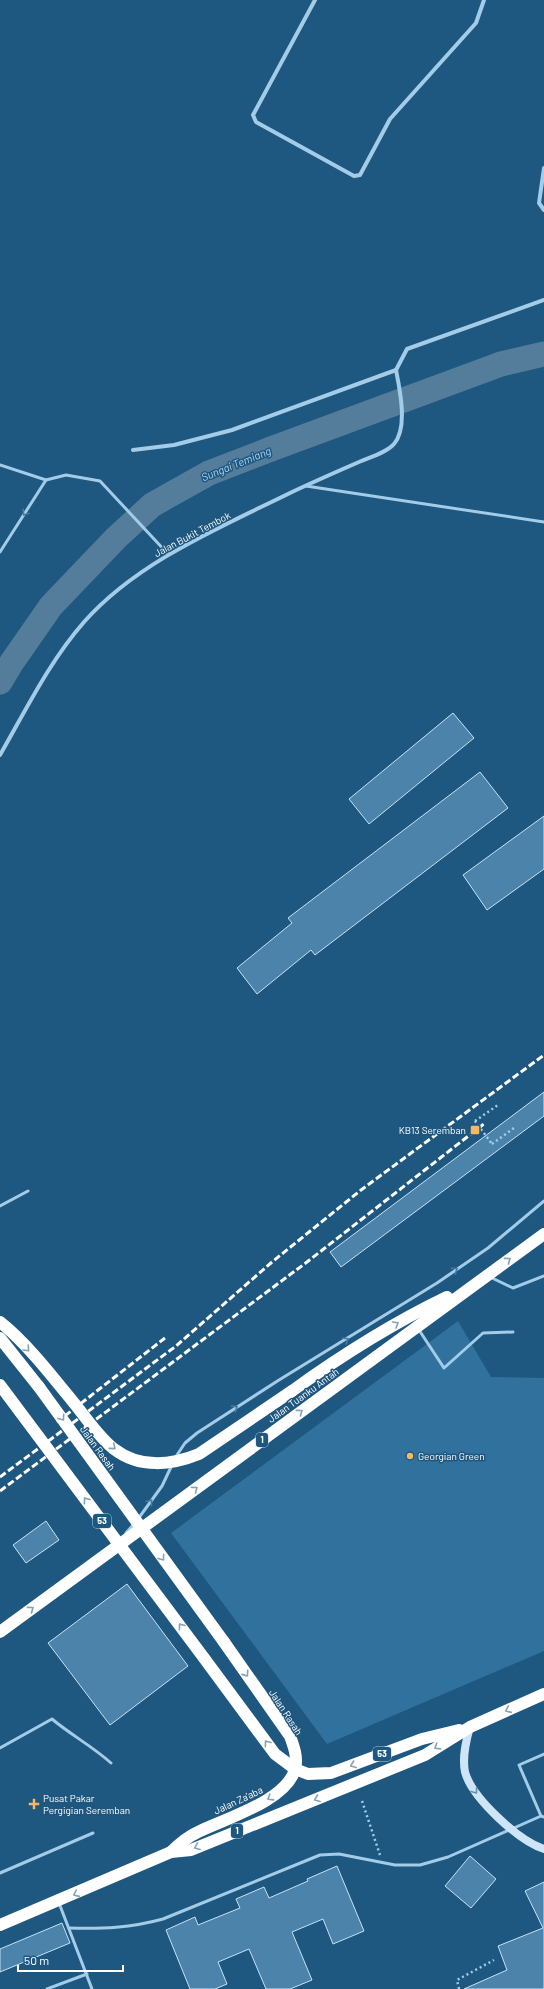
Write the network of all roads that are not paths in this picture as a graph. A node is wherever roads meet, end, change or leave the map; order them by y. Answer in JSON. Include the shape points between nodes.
{"nodes":[{"id":1,"x":315,"y":0,"type":"edge"},
{"id":2,"x":484,"y":0,"type":"edge"},
{"id":3,"x":544,"y":168,"type":"edge"},
{"id":4,"x":544,"y":210,"type":"edge"},
{"id":5,"x":544,"y":300,"type":"edge"},
{"id":6,"x":396,"y":370,"type":"junction"},
{"id":7,"x":133,"y":450,"type":"dead end"},
{"id":8,"x":0,"y":465,"type":"edge"},
{"id":9,"x":46,"y":480,"type":"junction"},
{"id":10,"x":305,"y":486,"type":"junction"},
{"id":11,"x":544,"y":522,"type":"edge"},
{"id":12,"x":0,"y":552,"type":"edge"},
{"id":13,"x":168,"y":554,"type":"junction"},
{"id":14,"x":0,"y":755,"type":"edge"},
{"id":15,"x":28,"y":1191,"type":"dead end"},
{"id":16,"x":544,"y":1201,"type":"edge"},
{"id":17,"x":0,"y":1206,"type":"edge"},
{"id":18,"x":544,"y":1234,"type":"edge"},
{"id":19,"x":487,"y":1275,"type":"junction"},
{"id":20,"x":544,"y":1276,"type":"edge"},
{"id":21,"x":476,"y":1283,"type":"junction"},
{"id":22,"x":0,"y":1322,"type":"edge"},
{"id":23,"x":416,"y":1327,"type":"junction"},
{"id":24,"x":513,"y":1332,"type":"dead end"},
{"id":25,"x":0,"y":1338,"type":"edge"},
{"id":26,"x":0,"y":1385,"type":"edge"},
{"id":27,"x":107,"y":1553,"type":"junction"},
{"id":28,"x":0,"y":1632,"type":"edge"},
{"id":29,"x":544,"y":1694,"type":"edge"},
{"id":30,"x":470,"y":1727,"type":"junction"},
{"id":31,"x":0,"y":1748,"type":"edge"},
{"id":32,"x":544,"y":1754,"type":"edge"},
{"id":33,"x":111,"y":1763,"type":"dead end"},
{"id":34,"x":295,"y":1770,"type":"junction"},
{"id":35,"x":542,"y":1816,"type":"edge"},
{"id":36,"x":512,"y":1830,"type":"junction"},
{"id":37,"x":93,"y":1833,"type":"dead end"},
{"id":38,"x":544,"y":1849,"type":"edge"},
{"id":39,"x":171,"y":1852,"type":"junction"},
{"id":40,"x":0,"y":1873,"type":"edge"},
{"id":41,"x":58,"y":1902,"type":"junction"},
{"id":42,"x":0,"y":1925,"type":"edge"},
{"id":43,"x":69,"y":1928,"type":"junction"},
{"id":44,"x":87,"y":1974,"type":"junction"},
{"id":45,"x":47,"y":1989,"type":"edge"},
{"id":46,"x":92,"y":1989,"type":"edge"}],
"edges":[{"from":1,"to":2,"type":"street","via":[[253,115],[256,122],[354,176],[360,176],[390,119],[476,23]]},
{"from":3,"to":4,"type":"street","via":[[539,203]]},
{"from":5,"to":6,"type":"street","via":[[408,349]]},
{"from":6,"to":7,"type":"street","via":[[232,430],[174,445]]},
{"from":6,"to":10,"type":"street","name":"Jalan Bukit Tembok","via":[[402,414],[401,432],[394,444],[380,453]]},
{"from":8,"to":9,"type":"lane"},
{"from":9,"to":12,"type":"lane","one_way":true},
{"from":9,"to":13,"type":"lane","via":[[66,475],[100,481]]},
{"from":10,"to":11,"type":"lane"},
{"from":10,"to":13,"type":"street","name":"Jalan Bukit Tembok"},
{"from":13,"to":14,"type":"street","name":"Jalan Bukit Tembok","via":[[113,594],[84,622],[52,663]]},
{"from":15,"to":17,"type":"lane"},
{"from":27,"to":16,"type":"lane","one_way":true,"via":[[130,1529],[162,1486],[177,1454],[197,1433],[437,1283],[488,1248]]},
{"from":19,"to":18,"type":"highway","name":"Jalan Tuanku Antah","number":"1","one_way":true},
{"from":19,"to":20,"type":"lane","via":[[513,1288]]},
{"from":19,"to":21,"type":"highway","name":"Jalan Tuanku Antah","number":"1"},
{"from":22,"to":21,"type":"highway","one_way":true,"bridge":true,"via":[[55,1379],[96,1431],[115,1450],[148,1463],[165,1464],[199,1454],[343,1354]]},
{"from":21,"to":23,"type":"highway","name":"Jalan Tuanku Antah","number":"1"},
{"from":23,"to":24,"type":"lane","via":[[444,1368],[483,1333]]},
{"from":27,"to":23,"type":"highway","name":"Jalan Tuanku Antah","number":"1","one_way":true},
{"from":25,"to":34,"type":"highway","name":"Jalan Rasah","one_way":true,"bridge":true,"via":[[39,1387],[290,1736],[296,1753]]},
{"from":34,"to":26,"type":"highway","number":"53","one_way":true,"bridge":true,"via":[[275,1754]]},
{"from":28,"to":27,"type":"highway","name":"Jalan Tuanku Antah","number":"1","one_way":true},
{"from":29,"to":30,"type":"highway","name":"Jalan Za'aba","number":"1","one_way":true},
{"from":30,"to":34,"type":"highway","name":"Jalan Za'aba","number":"53","one_way":true,"via":[[422,1739],[331,1773],[308,1774]]},
{"from":30,"to":36,"type":"street","one_way":true,"via":[[464,1758],[465,1772],[478,1796]]},
{"from":30,"to":39,"type":"highway","name":"Jalan Za'aba","number":"1","one_way":true,"via":[[425,1755],[191,1850]]},
{"from":31,"to":33,"type":"lane","via":[[52,1719],[94,1747]]},
{"from":32,"to":35,"type":"lane","via":[[519,1766]]},
{"from":34,"to":39,"type":"highway","name":"Jalan Za'aba","one_way":true,"via":[[290,1780],[269,1799],[196,1832]]},
{"from":35,"to":36,"type":"lane"},
{"from":36,"to":38,"type":"street","via":[[524,1840]]},
{"from":36,"to":43,"type":"lane","via":[[448,1857],[420,1865],[395,1865],[339,1854],[320,1855],[140,1926],[115,1929]]},
{"from":37,"to":40,"type":"lane"},
{"from":39,"to":41,"type":"highway","name":"Jalan Za'aba","number":"1","one_way":true},
{"from":41,"to":42,"type":"highway","name":"Jalan Za'aba","number":"1"},
{"from":41,"to":43,"type":"lane"},
{"from":43,"to":44,"type":"lane"},
{"from":44,"to":45,"type":"lane"},
{"from":44,"to":46,"type":"lane"}]}
